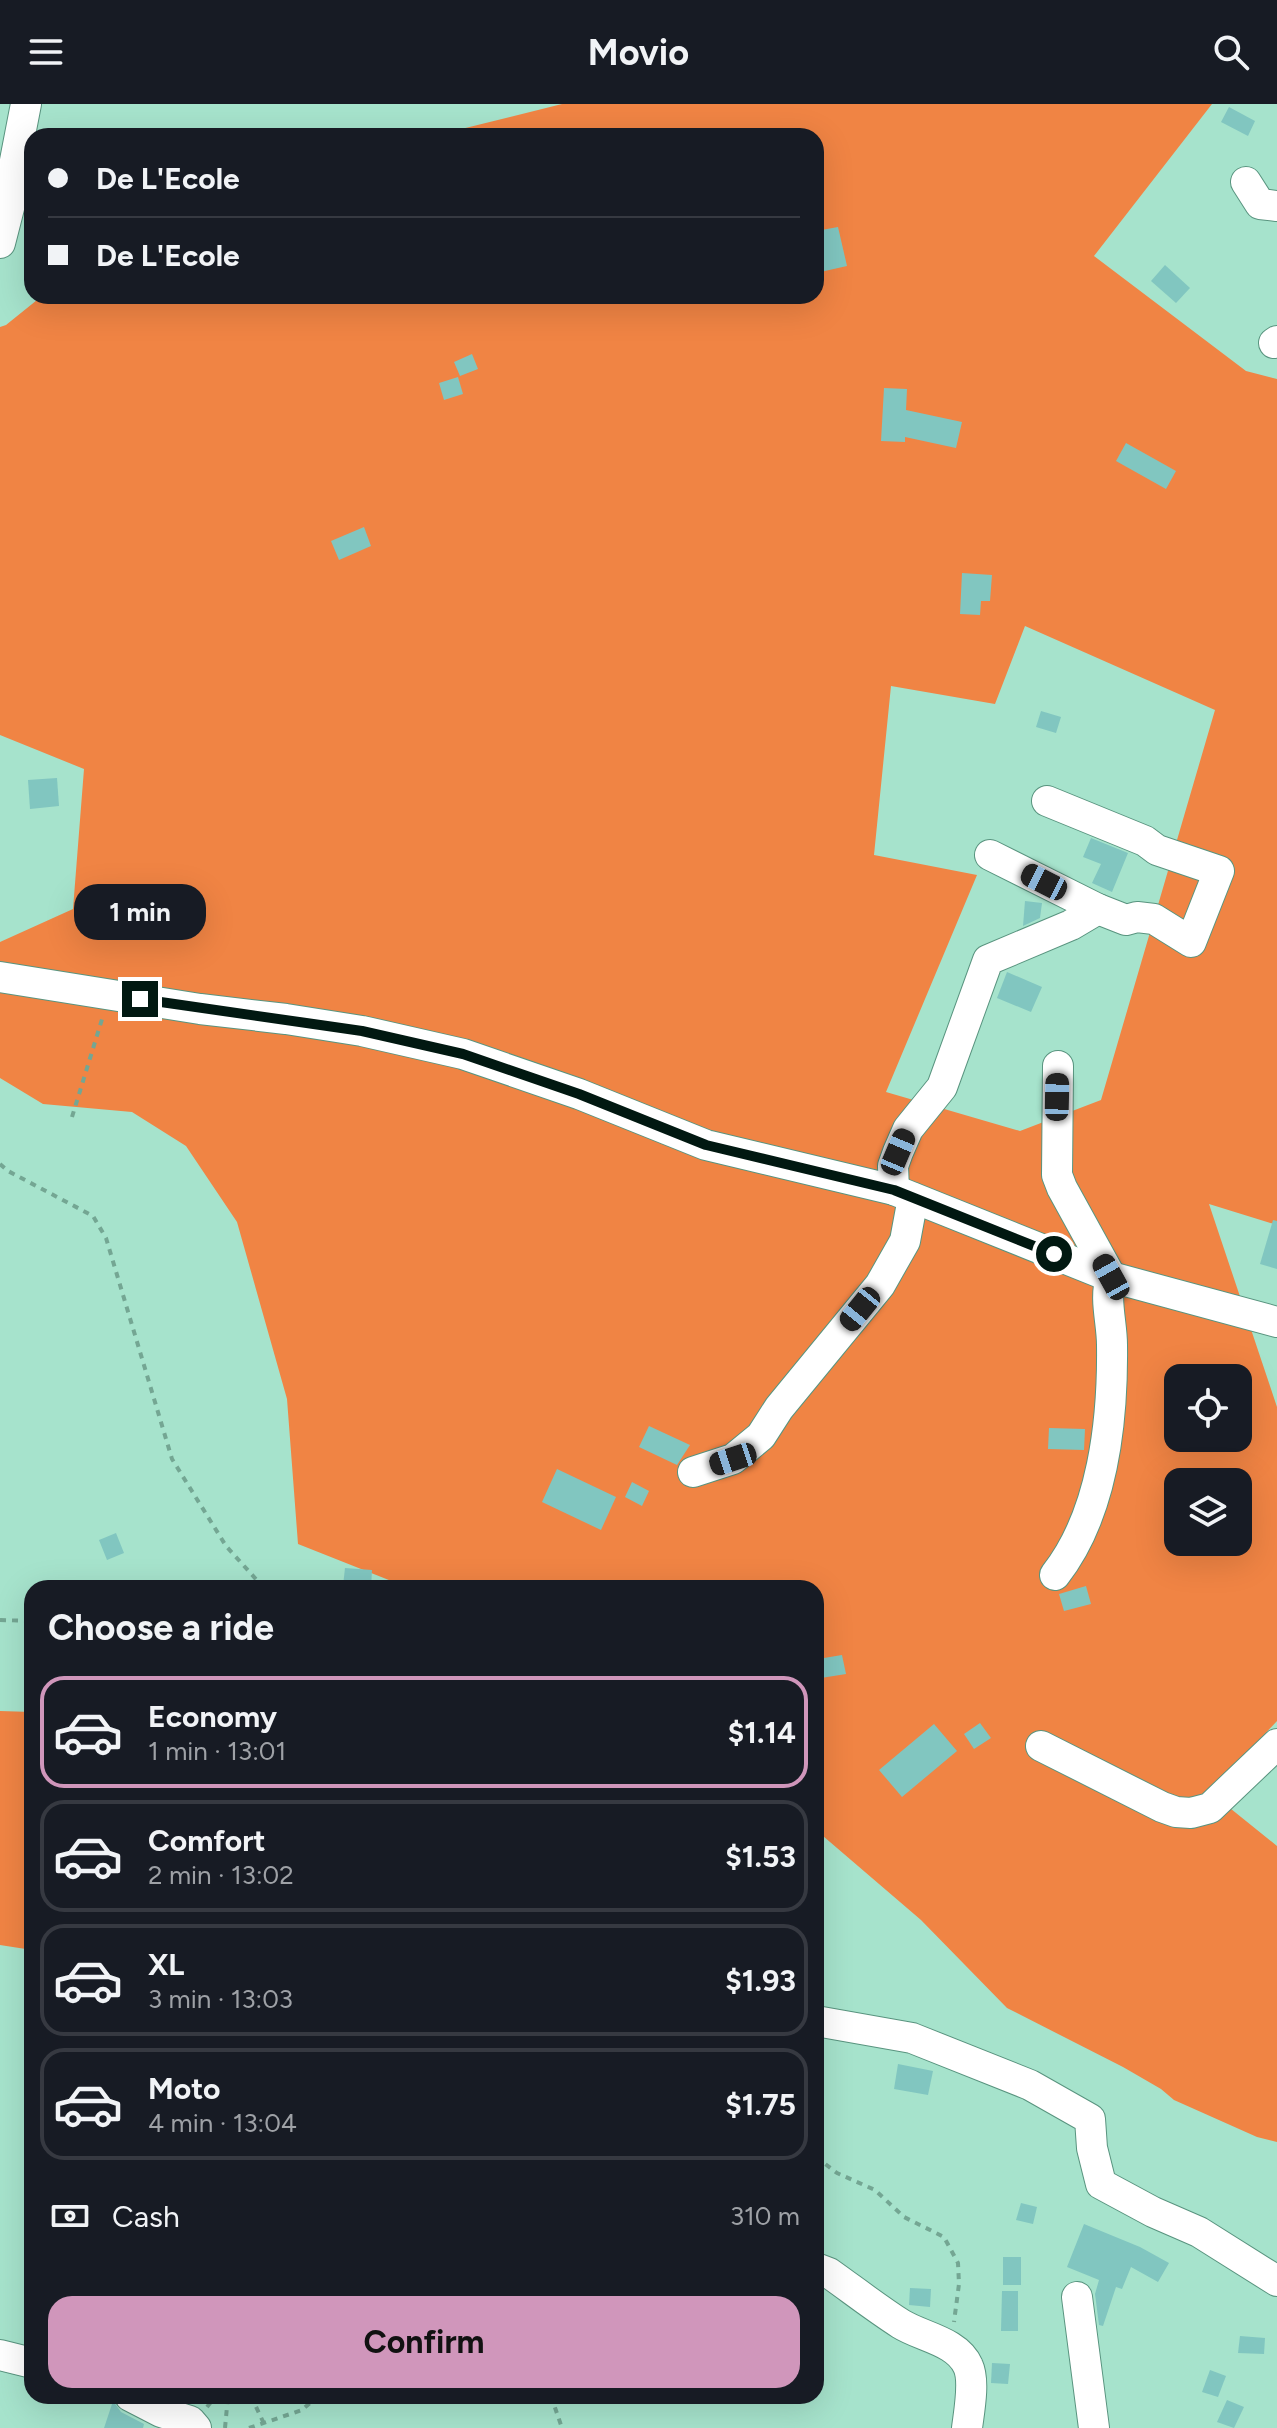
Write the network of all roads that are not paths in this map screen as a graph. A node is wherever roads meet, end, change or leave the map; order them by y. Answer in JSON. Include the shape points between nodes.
{"nodes":[{"id":1,"x":16,"y":119,"type":"edge"},
{"id":2,"x":1246,"y":182,"type":"dead end"},
{"id":3,"x":1277,"y":206,"type":"edge"},
{"id":4,"x":0,"y":243,"type":"edge"},
{"id":5,"x":1047,"y":801,"type":"dead end"},
{"id":6,"x":990,"y":855,"type":"dead end"},
{"id":7,"x":1098,"y":909,"type":"junction"},
{"id":8,"x":0,"y":977,"type":"edge"},
{"id":9,"x":1058,"y":1066,"type":"dead end"},
{"id":10,"x":904,"y":1194,"type":"junction"},
{"id":11,"x":1111,"y":1277,"type":"junction"},
{"id":12,"x":1277,"y":1322,"type":"edge"},
{"id":13,"x":693,"y":1472,"type":"dead end"},
{"id":14,"x":1055,"y":1575,"type":"dead end"},
{"id":15,"x":1277,"y":1744,"type":"edge"},
{"id":16,"x":1041,"y":1746,"type":"dead end"},
{"id":17,"x":824,"y":2022,"type":"edge"},
{"id":18,"x":824,"y":2271,"type":"edge"},
{"id":19,"x":1277,"y":2281,"type":"edge"},
{"id":20,"x":1077,"y":2297,"type":"dead end"},
{"id":21,"x":0,"y":2355,"type":"edge"},
{"id":22,"x":24,"y":2361,"type":"edge"},
{"id":23,"x":146,"y":2404,"type":"edge"},
{"id":24,"x":196,"y":2428,"type":"edge"},
{"id":25,"x":967,"y":2428,"type":"edge"},
{"id":26,"x":1094,"y":2428,"type":"edge"}],
"edges":[{"from":1,"to":4,"type":"street","via":[[10,204]]},
{"from":2,"to":3,"type":"street","via":[[1260,204]]},
{"from":5,"to":7,"type":"street","via":[[1219,871],[1191,942],[1154,919],[1126,920]]},
{"from":6,"to":7,"type":"street"},
{"from":7,"to":10,"type":"street","via":[[988,960],[942,1087],[908,1129],[898,1152],[893,1166]]},
{"from":8,"to":10,"type":"street","via":[[362,1031],[463,1054],[706,1145]]},
{"from":9,"to":11,"type":"street","via":[[1057,1175]]},
{"from":10,"to":11,"type":"street"},
{"from":10,"to":13,"type":"street","via":[[905,1241],[880,1285],[761,1436],[733,1459]]},
{"from":11,"to":12,"type":"street"},
{"from":11,"to":14,"type":"street","via":[[1107,1448],[1078,1536]]},
{"from":15,"to":16,"type":"street","via":[[1210,1808],[1191,1813],[1162,1807]]},
{"from":17,"to":19,"type":"street","via":[[912,2038],[1030,2085],[1090,2119],[1101,2184],[1199,2232]]},
{"from":18,"to":25,"type":"street","via":[[903,2325],[961,2356],[970,2373]]},
{"from":20,"to":26,"type":"street"},
{"from":21,"to":22,"type":"street"},
{"from":23,"to":24,"type":"street"}]}
